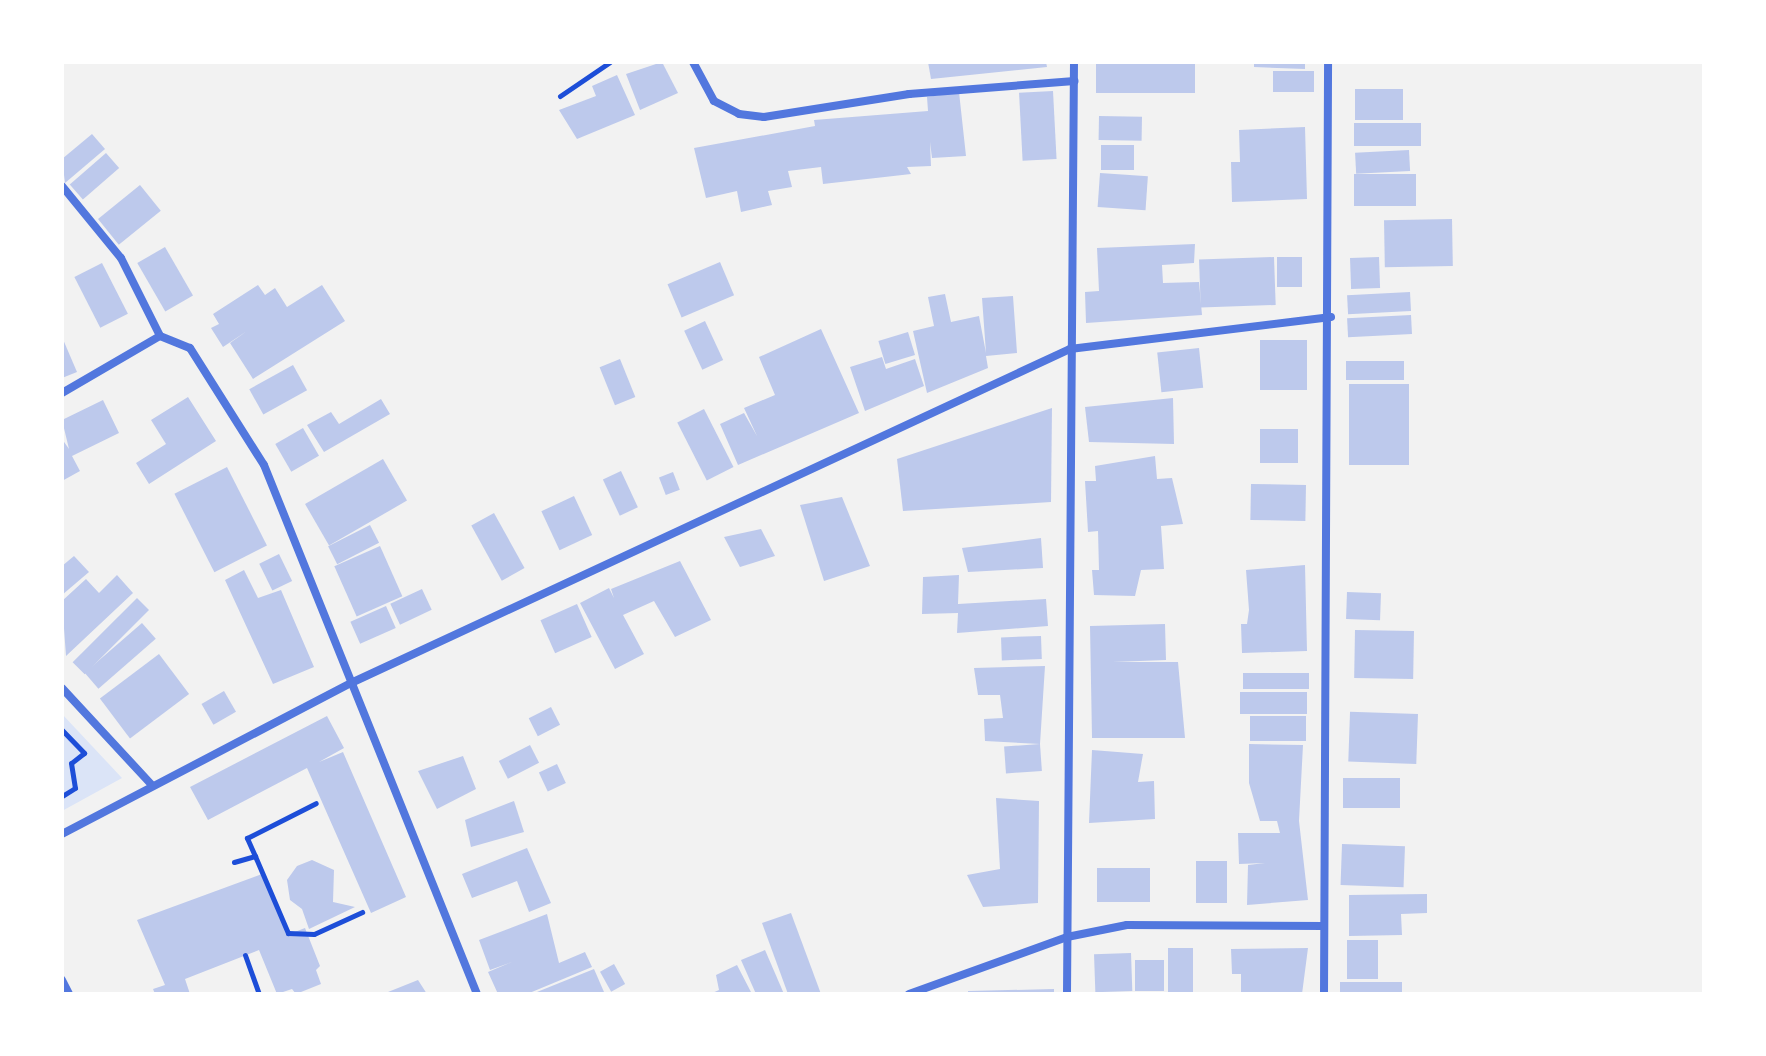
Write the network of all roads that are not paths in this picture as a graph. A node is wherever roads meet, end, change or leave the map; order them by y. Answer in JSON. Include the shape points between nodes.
{"nodes":[{"id":1,"x":693,"y":62,"type":"edge"},
{"id":2,"x":1074,"y":62,"type":"edge"},
{"id":3,"x":1328,"y":62,"type":"edge"},
{"id":4,"x":1074,"y":81,"type":"junction"},
{"id":5,"x":62,"y":186,"type":"edge"},
{"id":6,"x":1331,"y":317,"type":"junction"},
{"id":7,"x":160,"y":336,"type":"junction"},
{"id":8,"x":1070,"y":349,"type":"junction"},
{"id":9,"x":62,"y":393,"type":"edge"},
{"id":10,"x":351,"y":683,"type":"junction"},
{"id":11,"x":62,"y":688,"type":"edge"},
{"id":12,"x":151,"y":784,"type":"junction"},
{"id":13,"x":62,"y":834,"type":"edge"},
{"id":14,"x":1324,"y":926,"type":"junction"},
{"id":15,"x":1067,"y":937,"type":"junction"},
{"id":16,"x":62,"y":980,"type":"edge"},
{"id":17,"x":69,"y":994,"type":"edge"},
{"id":18,"x":477,"y":994,"type":"edge"},
{"id":19,"x":909,"y":994,"type":"edge"},
{"id":20,"x":1067,"y":994,"type":"edge"},
{"id":21,"x":1324,"y":994,"type":"edge"}],
"edges":[{"from":1,"to":4,"type":"street","via":[[714,101],[739,114],[764,117],[909,94]]},
{"from":2,"to":4,"type":"street"},
{"from":3,"to":6,"type":"street"},
{"from":4,"to":8,"type":"street"},
{"from":5,"to":7,"type":"street","via":[[121,258]]},
{"from":6,"to":8,"type":"street"},
{"from":6,"to":14,"type":"street"},
{"from":7,"to":9,"type":"street"},
{"from":7,"to":10,"type":"street","via":[[190,348],[264,465]]},
{"from":8,"to":10,"type":"street"},
{"from":8,"to":15,"type":"street"},
{"from":10,"to":12,"type":"street"},
{"from":10,"to":18,"type":"street"},
{"from":11,"to":12,"type":"street"},
{"from":12,"to":13,"type":"street"},
{"from":14,"to":15,"type":"street","via":[[1127,925]]},
{"from":14,"to":21,"type":"street"},
{"from":15,"to":19,"type":"street"},
{"from":15,"to":20,"type":"street"},
{"from":16,"to":17,"type":"street"}]}
